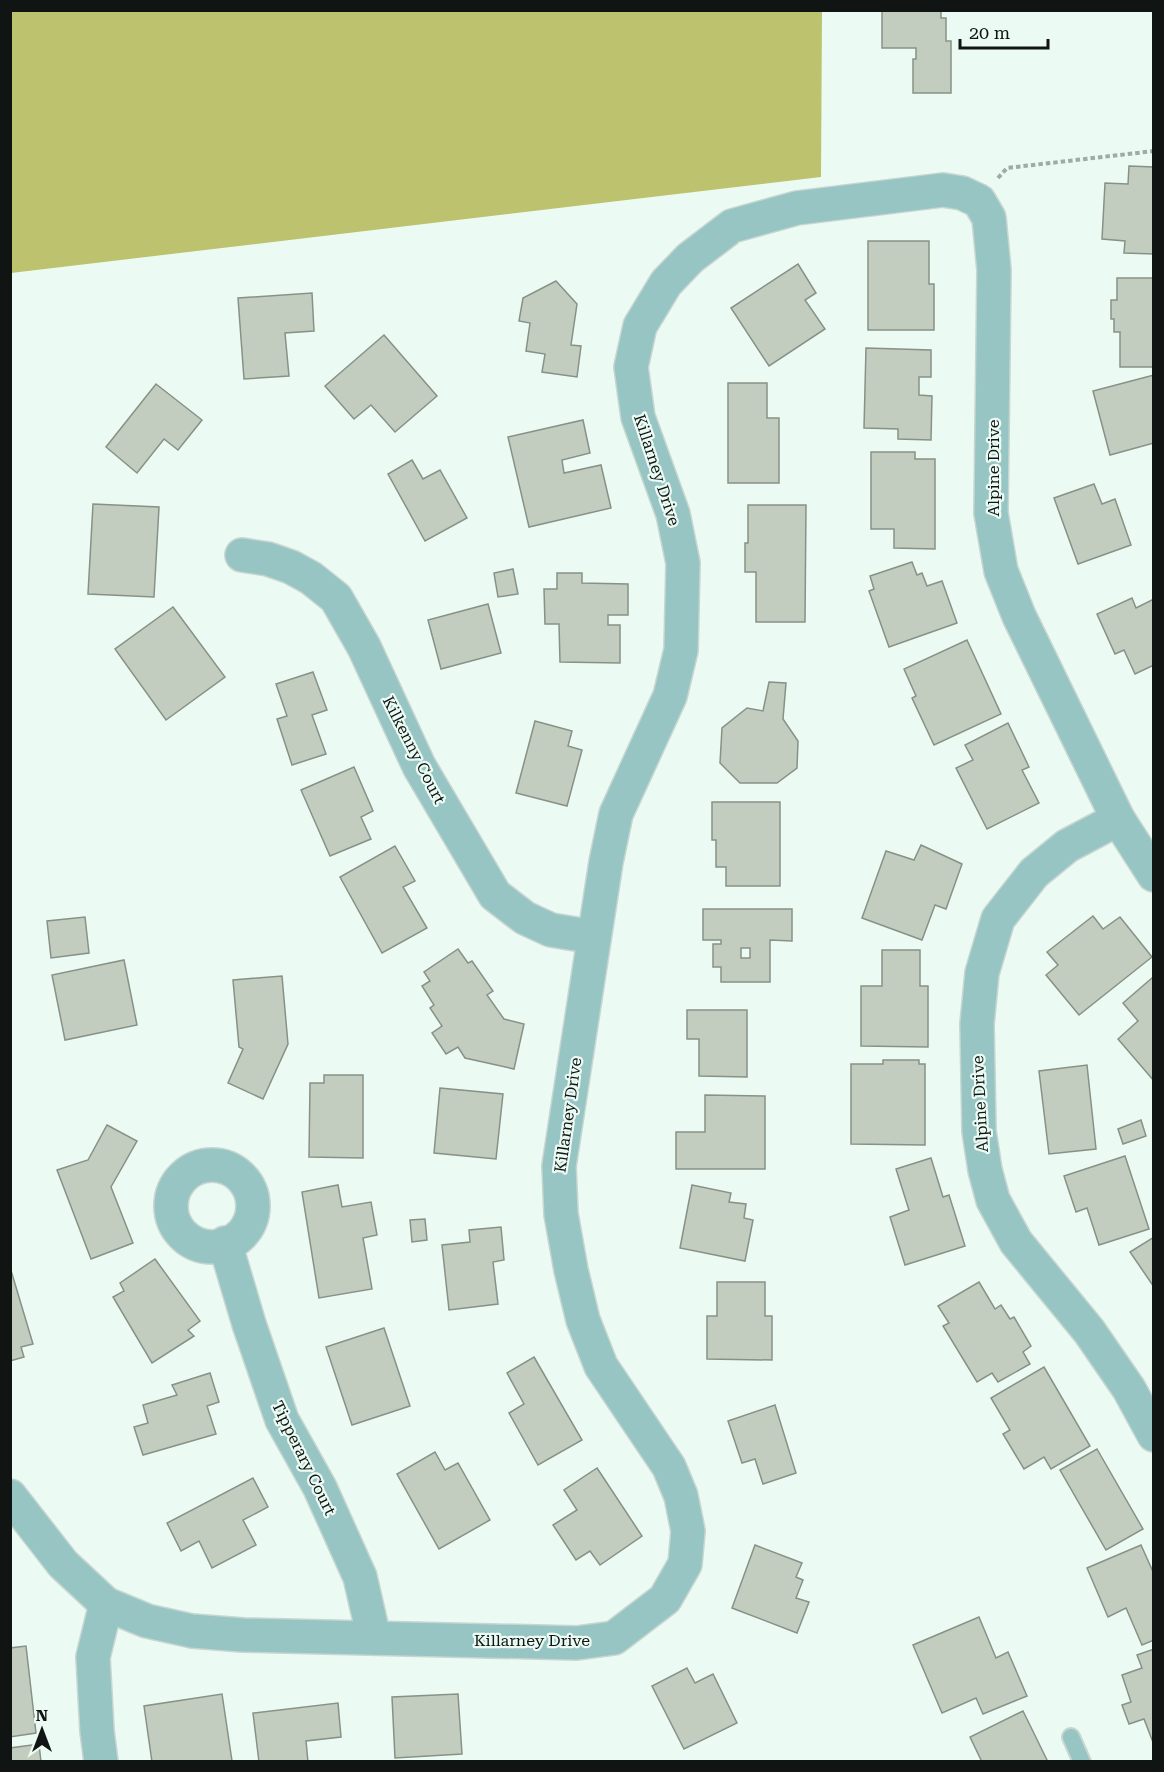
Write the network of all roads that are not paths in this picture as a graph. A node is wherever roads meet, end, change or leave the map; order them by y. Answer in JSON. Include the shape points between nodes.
{"nodes":[{"id":1,"x":979,"y":201,"type":"joint"},
{"id":2,"x":242,"y":555,"type":"dead end"},
{"id":3,"x":1118,"y":819,"type":"junction"},
{"id":4,"x":1154,"y":874,"type":"edge"},
{"id":5,"x":594,"y":937,"type":"junction"},
{"id":6,"x":225,"y":1243,"type":"dead end"},
{"id":7,"x":1154,"y":1435,"type":"edge"},
{"id":8,"x":10,"y":1497,"type":"edge"},
{"id":9,"x":106,"y":1604,"type":"junction"},
{"id":10,"x":374,"y":1638,"type":"junction"},
{"id":11,"x":1071,"y":1737,"type":"dead end"},
{"id":12,"x":101,"y":1761,"type":"edge"},
{"id":13,"x":1082,"y":1761,"type":"edge"}],
"edges":[{"from":1,"to":3,"type":"street","name":"Alpine Drive","via":[[989,218],[994,270],[991,513],[1001,571]]},
{"from":1,"to":5,"type":"street","name":"Killarney Drive","via":[[943,190],[797,208],[732,226],[690,258],[666,283],[639,326],[631,367],[638,417],[673,514],[683,563],[681,655],[670,696],[616,814]]},
{"from":2,"to":5,"type":"street","name":"Kilkenny Court","via":[[291,567],[336,598],[364,647],[419,766],[495,895],[525,918],[551,930]]},
{"from":3,"to":4,"type":"street","name":"Alpine Drive"},
{"from":3,"to":7,"type":"street","name":"Alpine Drive","via":[[1066,846],[1034,873],[998,920],[982,973],[977,1024],[979,1131],[993,1200],[1016,1242],[1089,1331],[1129,1389]]},
{"from":5,"to":10,"type":"street","name":"Killarney Drive","via":[[558,1166],[561,1214],[583,1320],[601,1366],[669,1467],[681,1496],[688,1531],[685,1564],[665,1599],[614,1638],[569,1643]]},
{"from":6,"to":10,"type":"street","name":"Tipperary Court","via":[[282,1420],[320,1488],[360,1578]]},
{"from":8,"to":9,"type":"street","name":"Killarney Drive","via":[[63,1564]]},
{"from":9,"to":10,"type":"street","name":"Killarney Drive","via":[[147,1621],[192,1631]]},
{"from":9,"to":12,"type":"street","via":[[93,1657]]},
{"from":11,"to":13,"type":"lane"}]}
